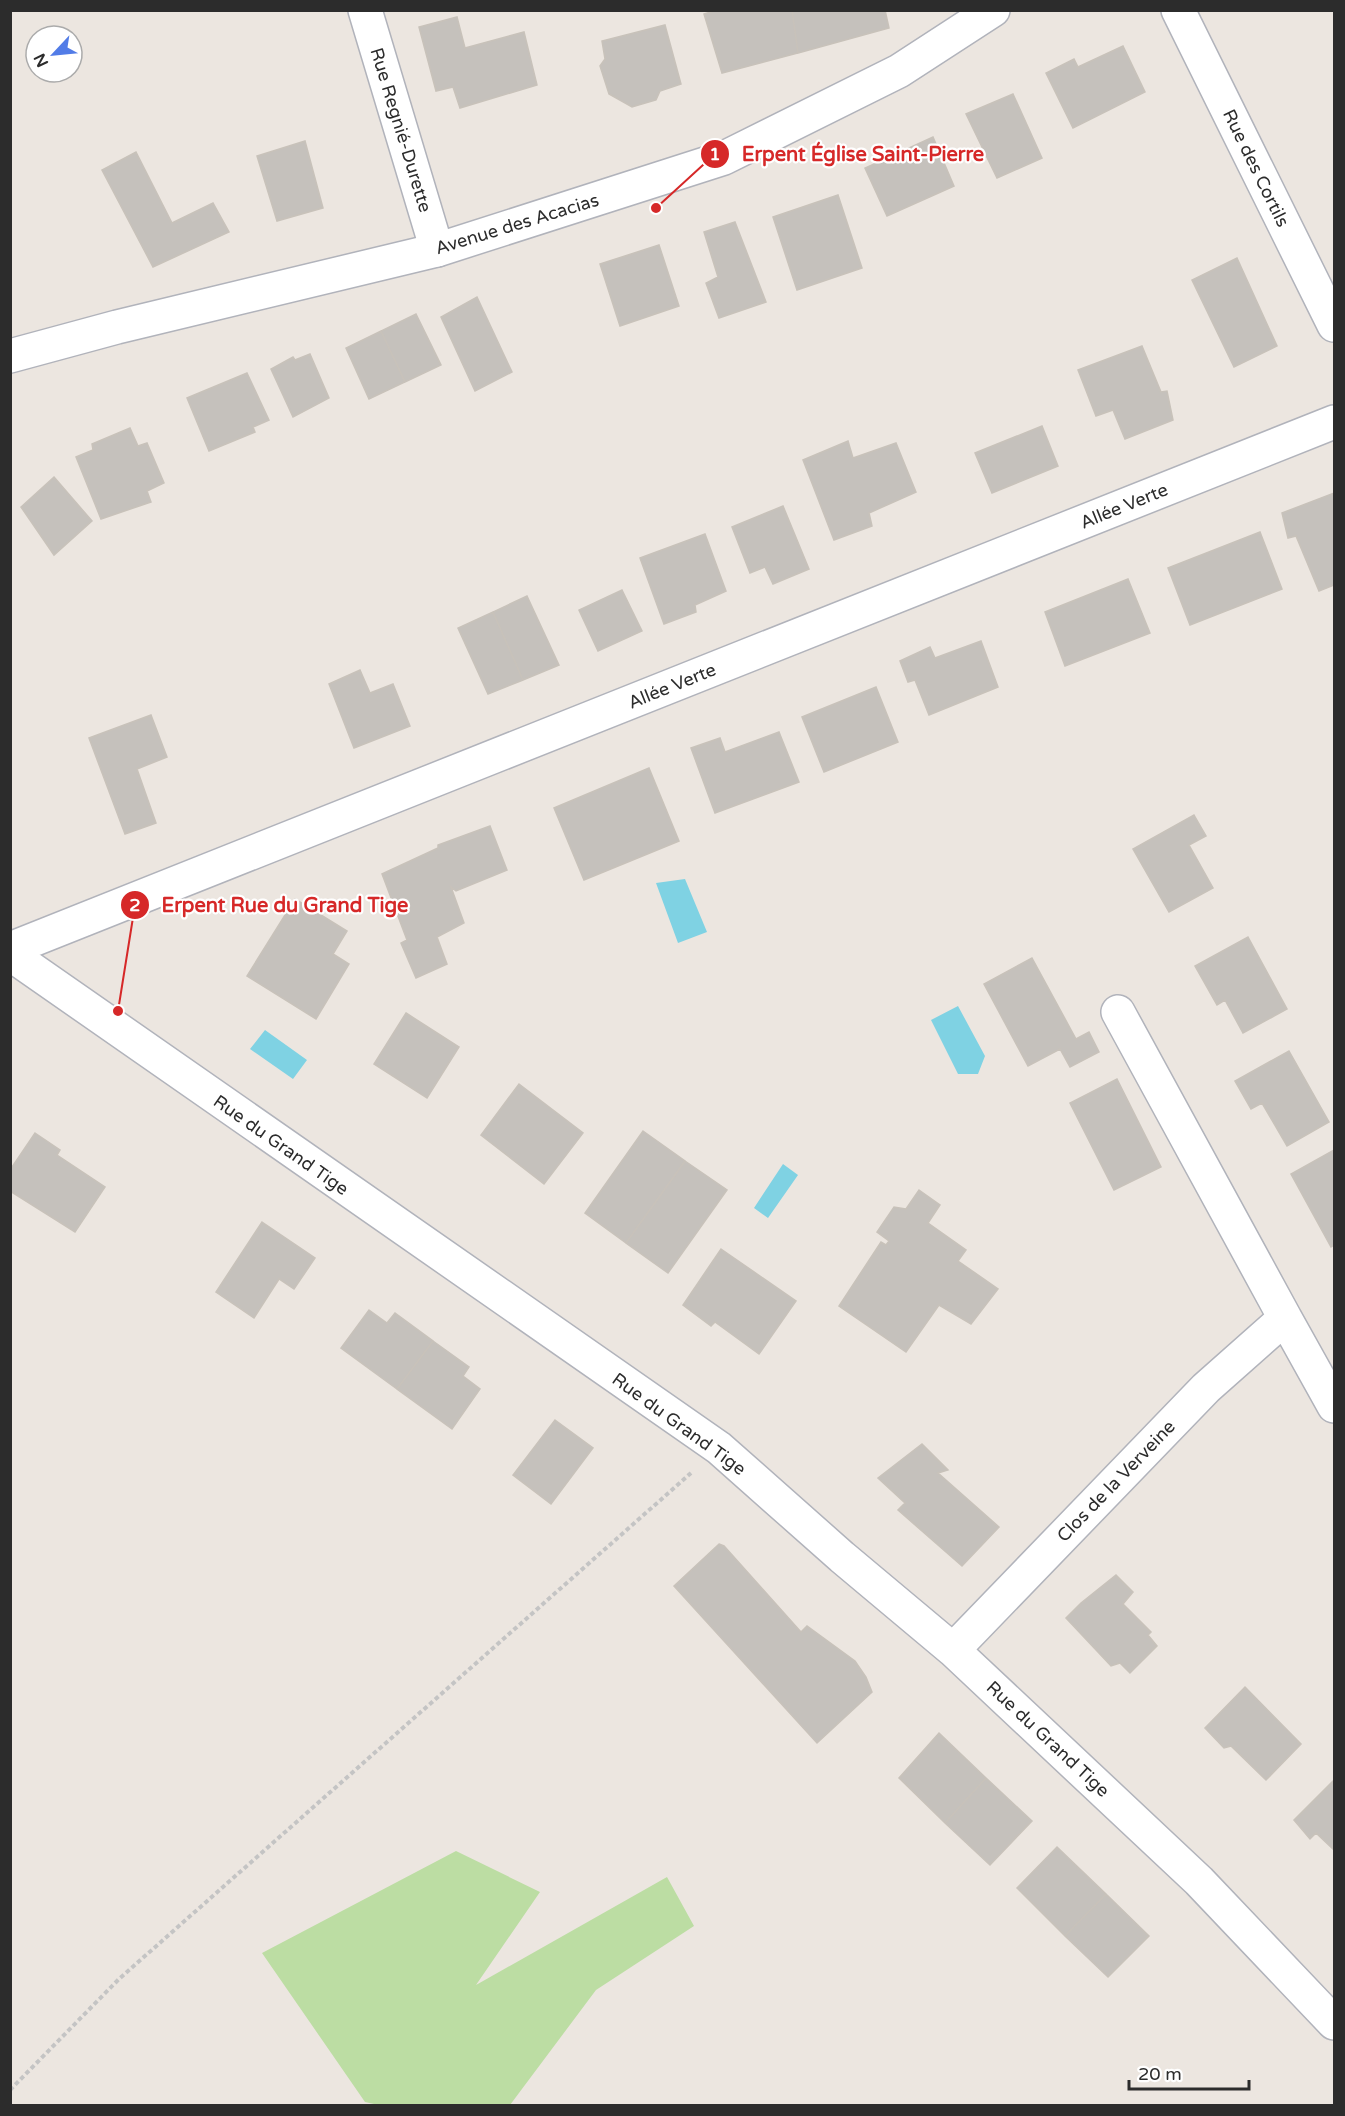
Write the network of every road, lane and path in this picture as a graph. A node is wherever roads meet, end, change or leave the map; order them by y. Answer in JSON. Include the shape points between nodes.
{"nodes":[{"id":1,"x":365,"y":10,"type":"edge"},
{"id":2,"x":993,"y":10,"type":"edge"},
{"id":3,"x":1178,"y":10,"type":"edge"},
{"id":4,"x":437,"y":250,"type":"junction"},
{"id":5,"x":1335,"y":325,"type":"edge"},
{"id":6,"x":10,"y":356,"type":"edge"},
{"id":7,"x":1335,"y":422,"type":"edge"},
{"id":8,"x":10,"y":949,"type":"edge"},
{"id":9,"x":10,"y":954,"type":"edge"},
{"id":10,"x":1118,"y":1012,"type":"dead end"},
{"id":11,"x":1285,"y":1318,"type":"junction"},
{"id":12,"x":1335,"y":1406,"type":"edge"},
{"id":13,"x":719,"y":1448,"type":"junction"},
{"id":14,"x":953,"y":1650,"type":"junction"},
{"id":15,"x":1335,"y":2023,"type":"edge"},
{"id":16,"x":10,"y":2090,"type":"edge"}],
"edges":[{"from":1,"to":4,"type":"street","name":"Rue Regnié-Durette"},
{"from":2,"to":4,"type":"street","name":"Avenue des Acacias","via":[[899,71],[724,158]]},
{"from":3,"to":5,"type":"street","name":"Rue des Cortils"},
{"from":4,"to":6,"type":"street","name":"Avenue des Acacias"},
{"from":7,"to":8,"type":"street","name":"Allée Verte"},
{"from":9,"to":13,"type":"street","name":"Rue du Grand Tige"},
{"from":10,"to":11,"type":"street"},
{"from":11,"to":12,"type":"street"},
{"from":11,"to":14,"type":"street","name":"Clos de la Verveine","via":[[1206,1388]]},
{"from":13,"to":14,"type":"street","name":"Rue du Grand Tige"},
{"from":13,"to":16,"type":"path","via":[[119,1979]]},
{"from":14,"to":15,"type":"street","name":"Rue du Grand Tige","via":[[1199,1881]]}]}
